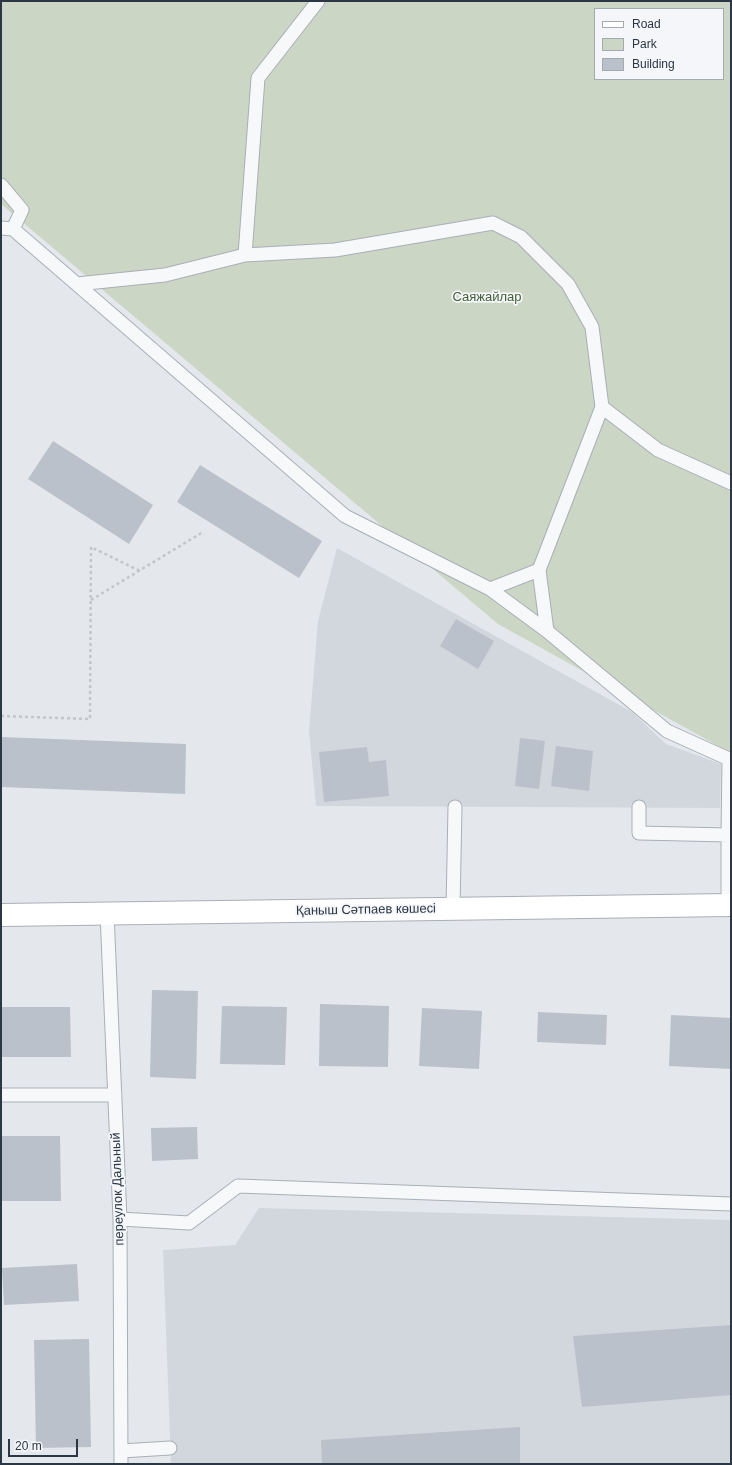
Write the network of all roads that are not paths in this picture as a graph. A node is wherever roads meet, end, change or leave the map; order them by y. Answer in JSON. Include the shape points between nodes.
{"nodes":[{"id":1,"x":318,"y":1,"type":"edge"},
{"id":2,"x":1,"y":185,"type":"edge"},
{"id":3,"x":7,"y":228,"type":"edge"},
{"id":4,"x":245,"y":255,"type":"junction"},
{"id":5,"x":77,"y":284,"type":"junction"},
{"id":6,"x":602,"y":407,"type":"junction"},
{"id":7,"x":731,"y":483,"type":"edge"},
{"id":8,"x":539,"y":570,"type":"junction"},
{"id":9,"x":490,"y":589,"type":"junction"},
{"id":10,"x":547,"y":631,"type":"junction"},
{"id":11,"x":455,"y":807,"type":"dead end"},
{"id":12,"x":639,"y":808,"type":"dead end"},
{"id":13,"x":728,"y":835,"type":"junction"},
{"id":14,"x":730,"y":905,"type":"edge"},
{"id":15,"x":453,"y":909,"type":"junction"},
{"id":16,"x":107,"y":913,"type":"junction"},
{"id":17,"x":1,"y":915,"type":"edge"},
{"id":18,"x":1,"y":1095,"type":"edge"},
{"id":19,"x":115,"y":1095,"type":"junction"},
{"id":20,"x":731,"y":1204,"type":"edge"},
{"id":21,"x":120,"y":1219,"type":"junction"},
{"id":22,"x":170,"y":1448,"type":"dead end"},
{"id":23,"x":121,"y":1458,"type":"edge"}],
"edges":[{"from":1,"to":4,"type":"lane","via":[[258,78]]},
{"from":2,"to":3,"type":"lane","via":[[22,210]]},
{"from":3,"to":5,"type":"lane"},
{"from":4,"to":5,"type":"lane","via":[[165,275]]},
{"from":4,"to":6,"type":"lane","via":[[335,250],[493,223],[521,237],[568,284],[592,327]]},
{"from":5,"to":9,"type":"lane","via":[[345,516]]},
{"from":6,"to":7,"type":"lane","via":[[658,450]]},
{"from":6,"to":8,"type":"lane"},
{"from":8,"to":9,"type":"lane"},
{"from":8,"to":10,"type":"lane"},
{"from":9,"to":10,"type":"lane"},
{"from":10,"to":13,"type":"lane","via":[[667,731],[729,759]]},
{"from":11,"to":15,"type":"lane"},
{"from":12,"to":13,"type":"lane","via":[[640,833]]},
{"from":13,"to":14,"type":"lane"},
{"from":14,"to":15,"type":"street","name":"Қаныш Сәтпаев көшесі"},
{"from":15,"to":16,"type":"street","name":"Қаныш Сәтпаев көшесі"},
{"from":16,"to":17,"type":"street","name":"Қаныш Сәтпаев көшесі"},
{"from":16,"to":19,"type":"lane","name":"переулок Дальный"},
{"from":18,"to":19,"type":"lane"},
{"from":19,"to":21,"type":"lane","name":"переулок Дальный"},
{"from":20,"to":21,"type":"lane","via":[[238,1186],[189,1223]]},
{"from":21,"to":23,"type":"lane","name":"переулок Дальный"},
{"from":22,"to":23,"type":"lane"}]}
